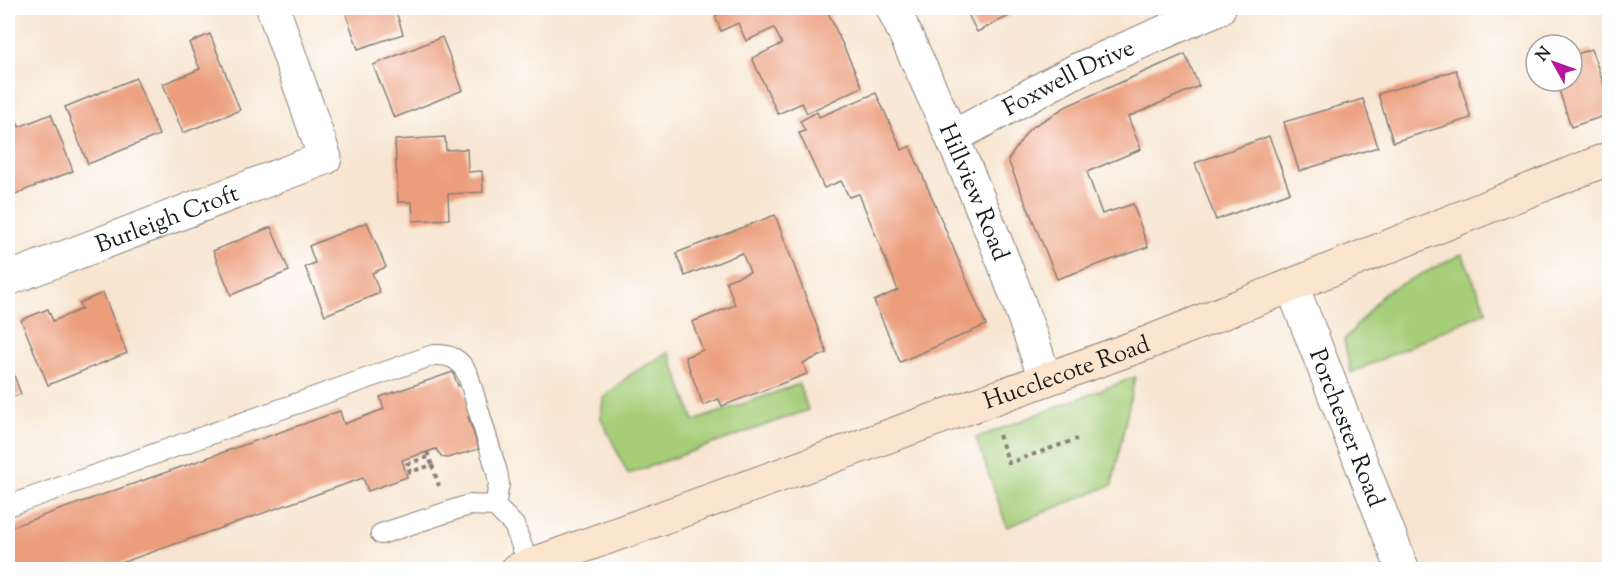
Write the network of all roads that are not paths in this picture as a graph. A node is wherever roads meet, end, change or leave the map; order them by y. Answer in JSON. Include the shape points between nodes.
{"nodes":[{"id":1,"x":273,"y":8,"type":"edge"},
{"id":2,"x":892,"y":8,"type":"edge"},
{"id":3,"x":1219,"y":8,"type":"edge"},
{"id":4,"x":953,"y":137,"type":"junction"},
{"id":5,"x":1610,"y":158,"type":"edge"},
{"id":6,"x":8,"y":279,"type":"edge"},
{"id":7,"x":1292,"y":286,"type":"junction"},
{"id":8,"x":1045,"y":379,"type":"junction"},
{"id":9,"x":8,"y":506,"type":"edge"},
{"id":10,"x":495,"y":506,"type":"junction"},
{"id":11,"x":381,"y":534,"type":"dead end"},
{"id":12,"x":523,"y":567,"type":"edge"},
{"id":13,"x":1403,"y":570,"type":"edge"}],
"edges":[{"from":1,"to":6,"type":"street","name":"Burleigh Croft","via":[[325,158]]},
{"from":2,"to":4,"type":"street","name":"Hillview Road"},
{"from":3,"to":4,"type":"street","name":"Foxwell Drive","via":[[1077,70]]},
{"from":4,"to":8,"type":"street","name":"Hillview Road","via":[[1019,299]]},
{"from":5,"to":7,"type":"street","name":"Hucclecote Road"},
{"from":7,"to":8,"type":"street","name":"Hucclecote Road"},
{"from":7,"to":13,"type":"street","name":"Porchester Road"},
{"from":8,"to":12,"type":"street","name":"Hucclecote Road"},
{"from":9,"to":10,"type":"lane","via":[[445,354],[463,365],[468,375],[500,484]]},
{"from":10,"to":11,"type":"lane","via":[[469,505]]},
{"from":10,"to":12,"type":"lane","via":[[514,525]]}]}
